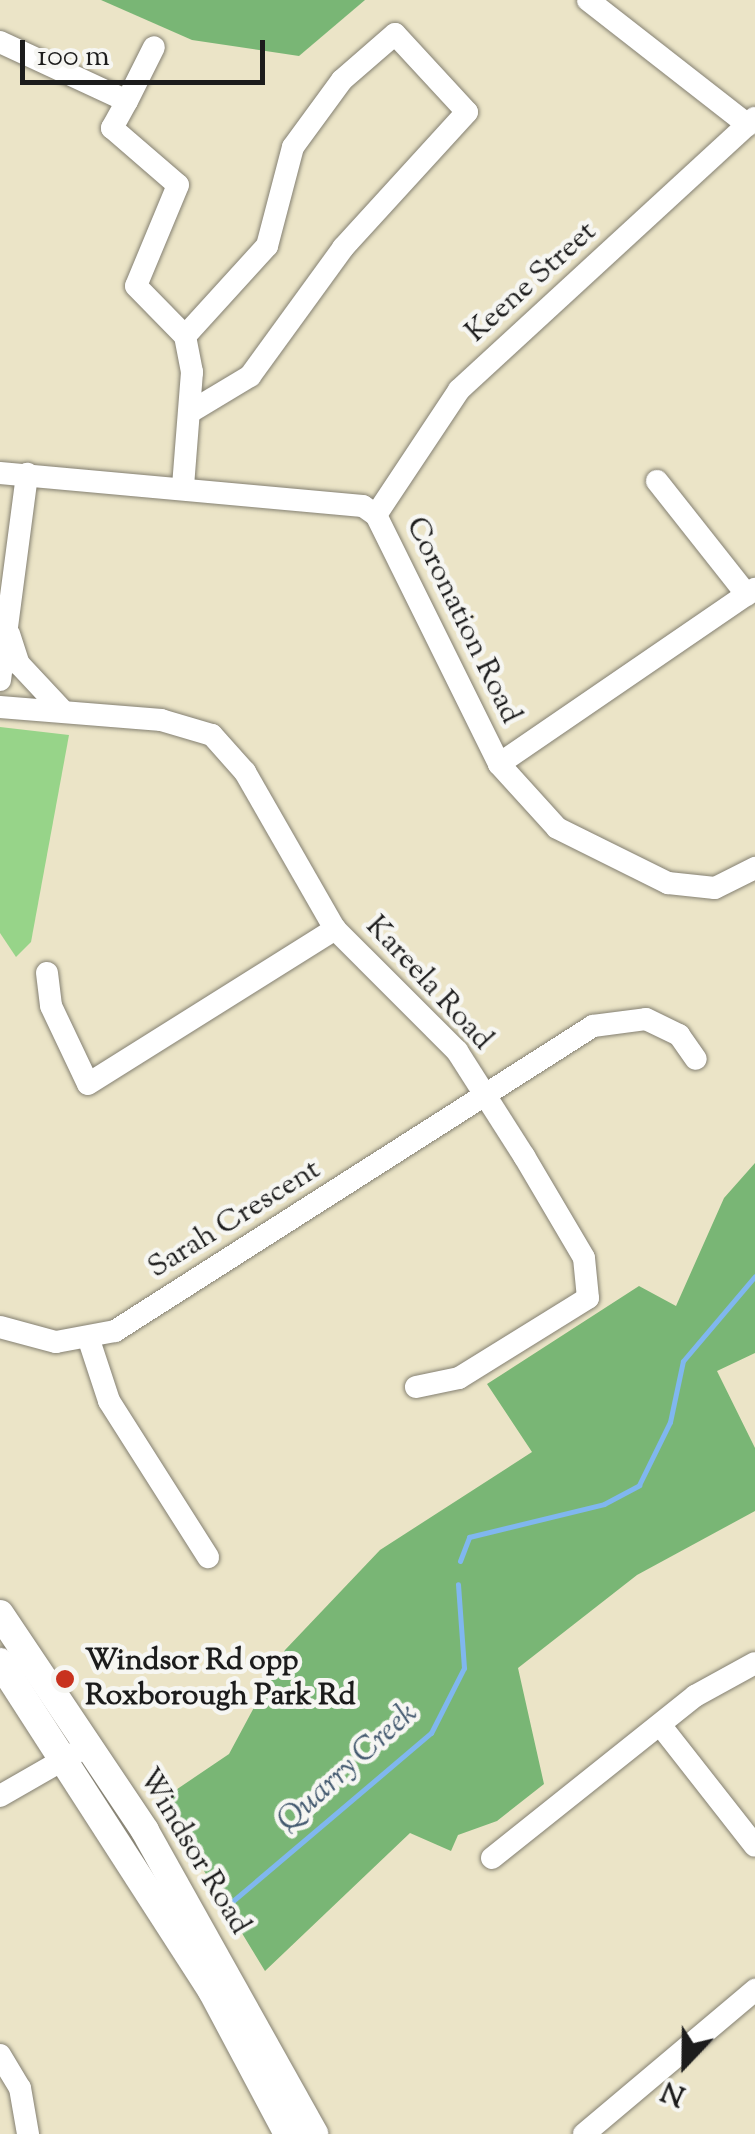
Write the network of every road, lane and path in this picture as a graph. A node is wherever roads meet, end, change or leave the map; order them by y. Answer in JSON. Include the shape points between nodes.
{"nodes":[{"id":1,"x":588,"y":0,"type":"edge"},
{"id":2,"x":0,"y":42,"type":"edge"},
{"id":3,"x":154,"y":46,"type":"dead end"},
{"id":4,"x":128,"y":101,"type":"junction"},
{"id":5,"x":751,"y":122,"type":"edge"},
{"id":6,"x":185,"y":336,"type":"junction"},
{"id":7,"x":190,"y":412,"type":"junction"},
{"id":8,"x":0,"y":472,"type":"edge"},
{"id":9,"x":28,"y":474,"type":"junction"},
{"id":10,"x":657,"y":481,"type":"dead end"},
{"id":11,"x":183,"y":486,"type":"junction"},
{"id":12,"x":376,"y":515,"type":"junction"},
{"id":13,"x":751,"y":592,"type":"edge"},
{"id":14,"x":8,"y":631,"type":"junction"},
{"id":15,"x":0,"y":680,"type":"edge"},
{"id":16,"x":0,"y":707,"type":"edge"},
{"id":17,"x":62,"y":711,"type":"junction"},
{"id":18,"x":499,"y":764,"type":"junction"},
{"id":19,"x":755,"y":868,"type":"edge"},
{"id":20,"x":335,"y":929,"type":"junction"},
{"id":21,"x":47,"y":974,"type":"dead end"},
{"id":22,"x":696,"y":1059,"type":"dead end"},
{"id":23,"x":487,"y":1097,"type":"junction"},
{"id":24,"x":0,"y":1327,"type":"edge"},
{"id":25,"x":89,"y":1340,"type":"junction"},
{"id":26,"x":416,"y":1387,"type":"dead end"},
{"id":27,"x":208,"y":1557,"type":"dead end"},
{"id":28,"x":0,"y":1614,"type":"edge"},
{"id":29,"x":0,"y":1662,"type":"edge"},
{"id":30,"x":755,"y":1663,"type":"edge"},
{"id":31,"x":660,"y":1726,"type":"junction"},
{"id":32,"x":76,"y":1751,"type":"junction"},
{"id":33,"x":0,"y":1796,"type":"edge"},
{"id":34,"x":755,"y":1846,"type":"edge"},
{"id":35,"x":492,"y":1858,"type":"dead end"},
{"id":36,"x":755,"y":1990,"type":"edge"},
{"id":37,"x":0,"y":2055,"type":"edge"},
{"id":38,"x":28,"y":2134,"type":"edge"},
{"id":39,"x":288,"y":2134,"type":"edge"},
{"id":40,"x":314,"y":2134,"type":"edge"},
{"id":41,"x":584,"y":2134,"type":"edge"}],
"edges":[{"from":1,"to":5,"type":"street"},
{"from":2,"to":4,"type":"street"},
{"from":3,"to":4,"type":"street"},
{"from":4,"to":6,"type":"street","via":[[112,128],[178,186],[136,286]]},
{"from":5,"to":12,"type":"street","name":"Keene Street","via":[[459,390]]},
{"from":6,"to":7,"type":"street"},
{"from":6,"to":7,"type":"street","via":[[267,246],[292,147],[342,80],[395,34],[468,112],[343,248],[250,376]]},
{"from":7,"to":11,"type":"street"},
{"from":8,"to":9,"type":"street","name":"Coronation Road"},
{"from":9,"to":11,"type":"street","name":"Coronation Road"},
{"from":9,"to":14,"type":"street"},
{"from":10,"to":13,"type":"street"},
{"from":11,"to":12,"type":"street","name":"Coronation Road","via":[[348,498]]},
{"from":12,"to":18,"type":"street","name":"Coronation Road"},
{"from":13,"to":18,"type":"street","name":"Coronation Road"},
{"from":14,"to":15,"type":"street"},
{"from":14,"to":17,"type":"street","via":[[19,664]]},
{"from":16,"to":17,"type":"street","name":"Kareela Road"},
{"from":17,"to":20,"type":"street","name":"Kareela Road","via":[[212,735],[245,772]]},
{"from":18,"to":19,"type":"street","via":[[557,828],[668,883],[715,888]]},
{"from":20,"to":21,"type":"street","via":[[88,1084],[51,1006]]},
{"from":20,"to":23,"type":"street","name":"Kareela Road","via":[[457,1050]]},
{"from":22,"to":23,"type":"street","name":"Sarah Crescent","via":[[660,1024],[621,1018],[593,1026]]},
{"from":23,"to":25,"type":"street","name":"Sarah Crescent"},
{"from":23,"to":26,"type":"street","name":"Kareela Road","via":[[584,1258],[588,1298],[460,1378]]},
{"from":24,"to":25,"type":"street","via":[[56,1342]]},
{"from":25,"to":27,"type":"street","via":[[109,1400]]},
{"from":28,"to":32,"type":"main road","name":"Windsor Road"},
{"from":29,"to":32,"type":"main road","name":"Windsor Road"},
{"from":30,"to":31,"type":"street"},
{"from":31,"to":34,"type":"street"},
{"from":31,"to":35,"type":"street"},
{"from":32,"to":33,"type":"street"},
{"from":32,"to":39,"type":"main road","name":"Windsor Road"},
{"from":32,"to":40,"type":"main road","name":"Windsor Road","via":[[209,1938]]},
{"from":36,"to":41,"type":"street"},
{"from":37,"to":38,"type":"street","via":[[20,2088]]}]}
